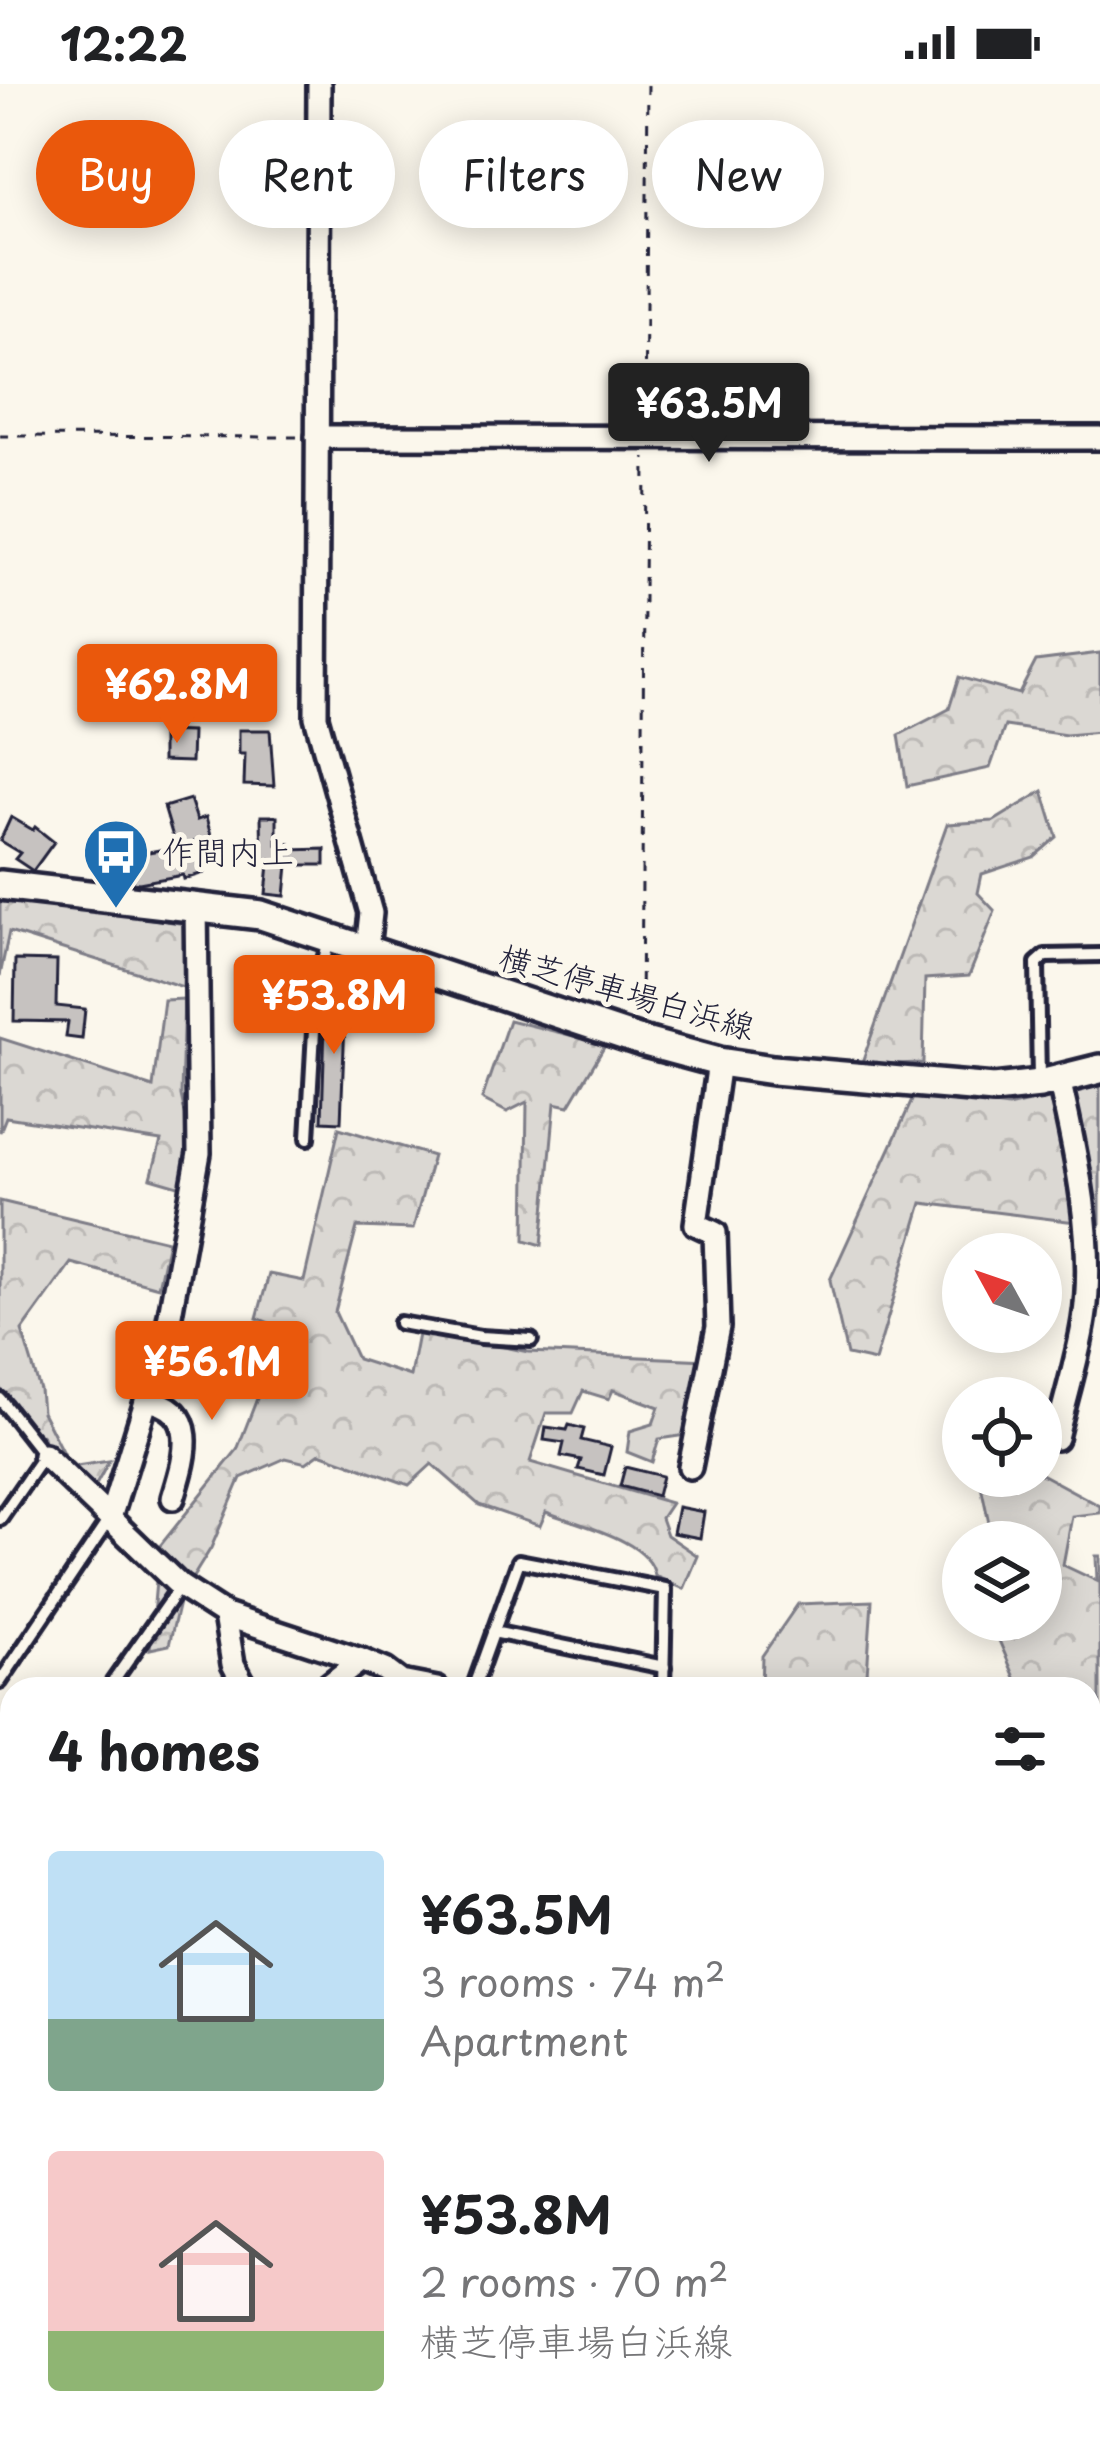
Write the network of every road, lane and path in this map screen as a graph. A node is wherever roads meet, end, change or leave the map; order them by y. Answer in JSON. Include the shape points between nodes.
{"nodes":[{"id":1,"x":319,"y":84,"type":"edge"},
{"id":2,"x":648,"y":84,"type":"edge"},
{"id":3,"x":0,"y":436,"type":"edge"},
{"id":4,"x":645,"y":436,"type":"junction"},
{"id":5,"x":317,"y":437,"type":"junction"},
{"id":6,"x":1100,"y":438,"type":"edge"},
{"id":7,"x":0,"y":885,"type":"edge"},
{"id":8,"x":196,"y":904,"type":"junction"},
{"id":9,"x":329,"y":937,"type":"junction"},
{"id":10,"x":367,"y":949,"type":"junction"},
{"id":11,"x":1100,"y":956,"type":"edge"},
{"id":12,"x":640,"y":1041,"type":"junction"},
{"id":13,"x":719,"y":1062,"type":"junction"},
{"id":14,"x":1100,"y":1069,"type":"edge"},
{"id":15,"x":1049,"y":1082,"type":"junction"},
{"id":16,"x":308,"y":1138,"type":"dead end"},
{"id":17,"x":400,"y":1323,"type":"dead end"},
{"id":18,"x":531,"y":1340,"type":"dead end"},
{"id":19,"x":0,"y":1399,"type":"edge"},
{"id":20,"x":146,"y":1400,"type":"junction"},
{"id":21,"x":1062,"y":1412,"type":"edge"},
{"id":22,"x":44,"y":1455,"type":"junction"},
{"id":23,"x":690,"y":1467,"type":"dead end"},
{"id":24,"x":173,"y":1498,"type":"dead end"},
{"id":25,"x":110,"y":1518,"type":"junction"},
{"id":26,"x":0,"y":1519,"type":"edge"},
{"id":27,"x":180,"y":1586,"type":"junction"},
{"id":28,"x":225,"y":1616,"type":"junction"},
{"id":29,"x":494,"y":1633,"type":"junction"},
{"id":30,"x":361,"y":1660,"type":"junction"},
{"id":31,"x":664,"y":1667,"type":"junction"},
{"id":32,"x":3,"y":1677,"type":"edge"},
{"id":33,"x":117,"y":1677,"type":"edge"},
{"id":34,"x":240,"y":1677,"type":"edge"},
{"id":35,"x":339,"y":1677,"type":"edge"},
{"id":36,"x":391,"y":1677,"type":"edge"},
{"id":37,"x":478,"y":1677,"type":"edge"},
{"id":38,"x":664,"y":1677,"type":"edge"}],
"edges":[{"from":1,"to":5,"type":"street"},
{"from":2,"to":4,"type":"path"},
{"from":3,"to":5,"type":"path"},
{"from":4,"to":5,"type":"street"},
{"from":4,"to":6,"type":"street"},
{"from":4,"to":12,"type":"path"},
{"from":5,"to":10,"type":"street","via":[[316,717],[371,913]]},
{"from":7,"to":8,"type":"main road","name":"横芝停車場白浜線"},
{"from":8,"to":9,"type":"main road","name":"横芝停車場白浜線"},
{"from":8,"to":20,"type":"street","via":[[199,1153],[166,1337]]},
{"from":9,"to":10,"type":"main road","name":"横芝停車場白浜線"},
{"from":9,"to":16,"type":"lane","via":[[316,995]]},
{"from":10,"to":12,"type":"main road","name":"横芝停車場白浜線"},
{"from":11,"to":15,"type":"lane","via":[[1036,963]]},
{"from":12,"to":13,"type":"main road","name":"横芝停車場白浜線"},
{"from":13,"to":15,"type":"main road","name":"横芝停車場白浜線","via":[[952,1087]]},
{"from":13,"to":23,"type":"street","via":[[695,1224],[715,1233],[718,1327]]},
{"from":14,"to":15,"type":"main road","name":"横芝停車場白浜線"},
{"from":15,"to":21,"type":"street","via":[[1075,1150],[1087,1273]]},
{"from":17,"to":18,"type":"lane"},
{"from":19,"to":22,"type":"lane"},
{"from":20,"to":24,"type":"street","via":[[176,1415],[185,1430]]},
{"from":20,"to":25,"type":"street"},
{"from":22,"to":25,"type":"street"},
{"from":22,"to":26,"type":"lane"},
{"from":25,"to":27,"type":"street"},
{"from":25,"to":32,"type":"lane"},
{"from":27,"to":28,"type":"street"},
{"from":27,"to":33,"type":"lane"},
{"from":28,"to":30,"type":"street"},
{"from":28,"to":34,"type":"street"},
{"from":29,"to":31,"type":"lane"},
{"from":29,"to":31,"type":"lane","via":[[519,1561],[665,1589]]},
{"from":29,"to":37,"type":"lane"},
{"from":30,"to":35,"type":"street"},
{"from":30,"to":36,"type":"street"},
{"from":31,"to":38,"type":"lane"}]}
